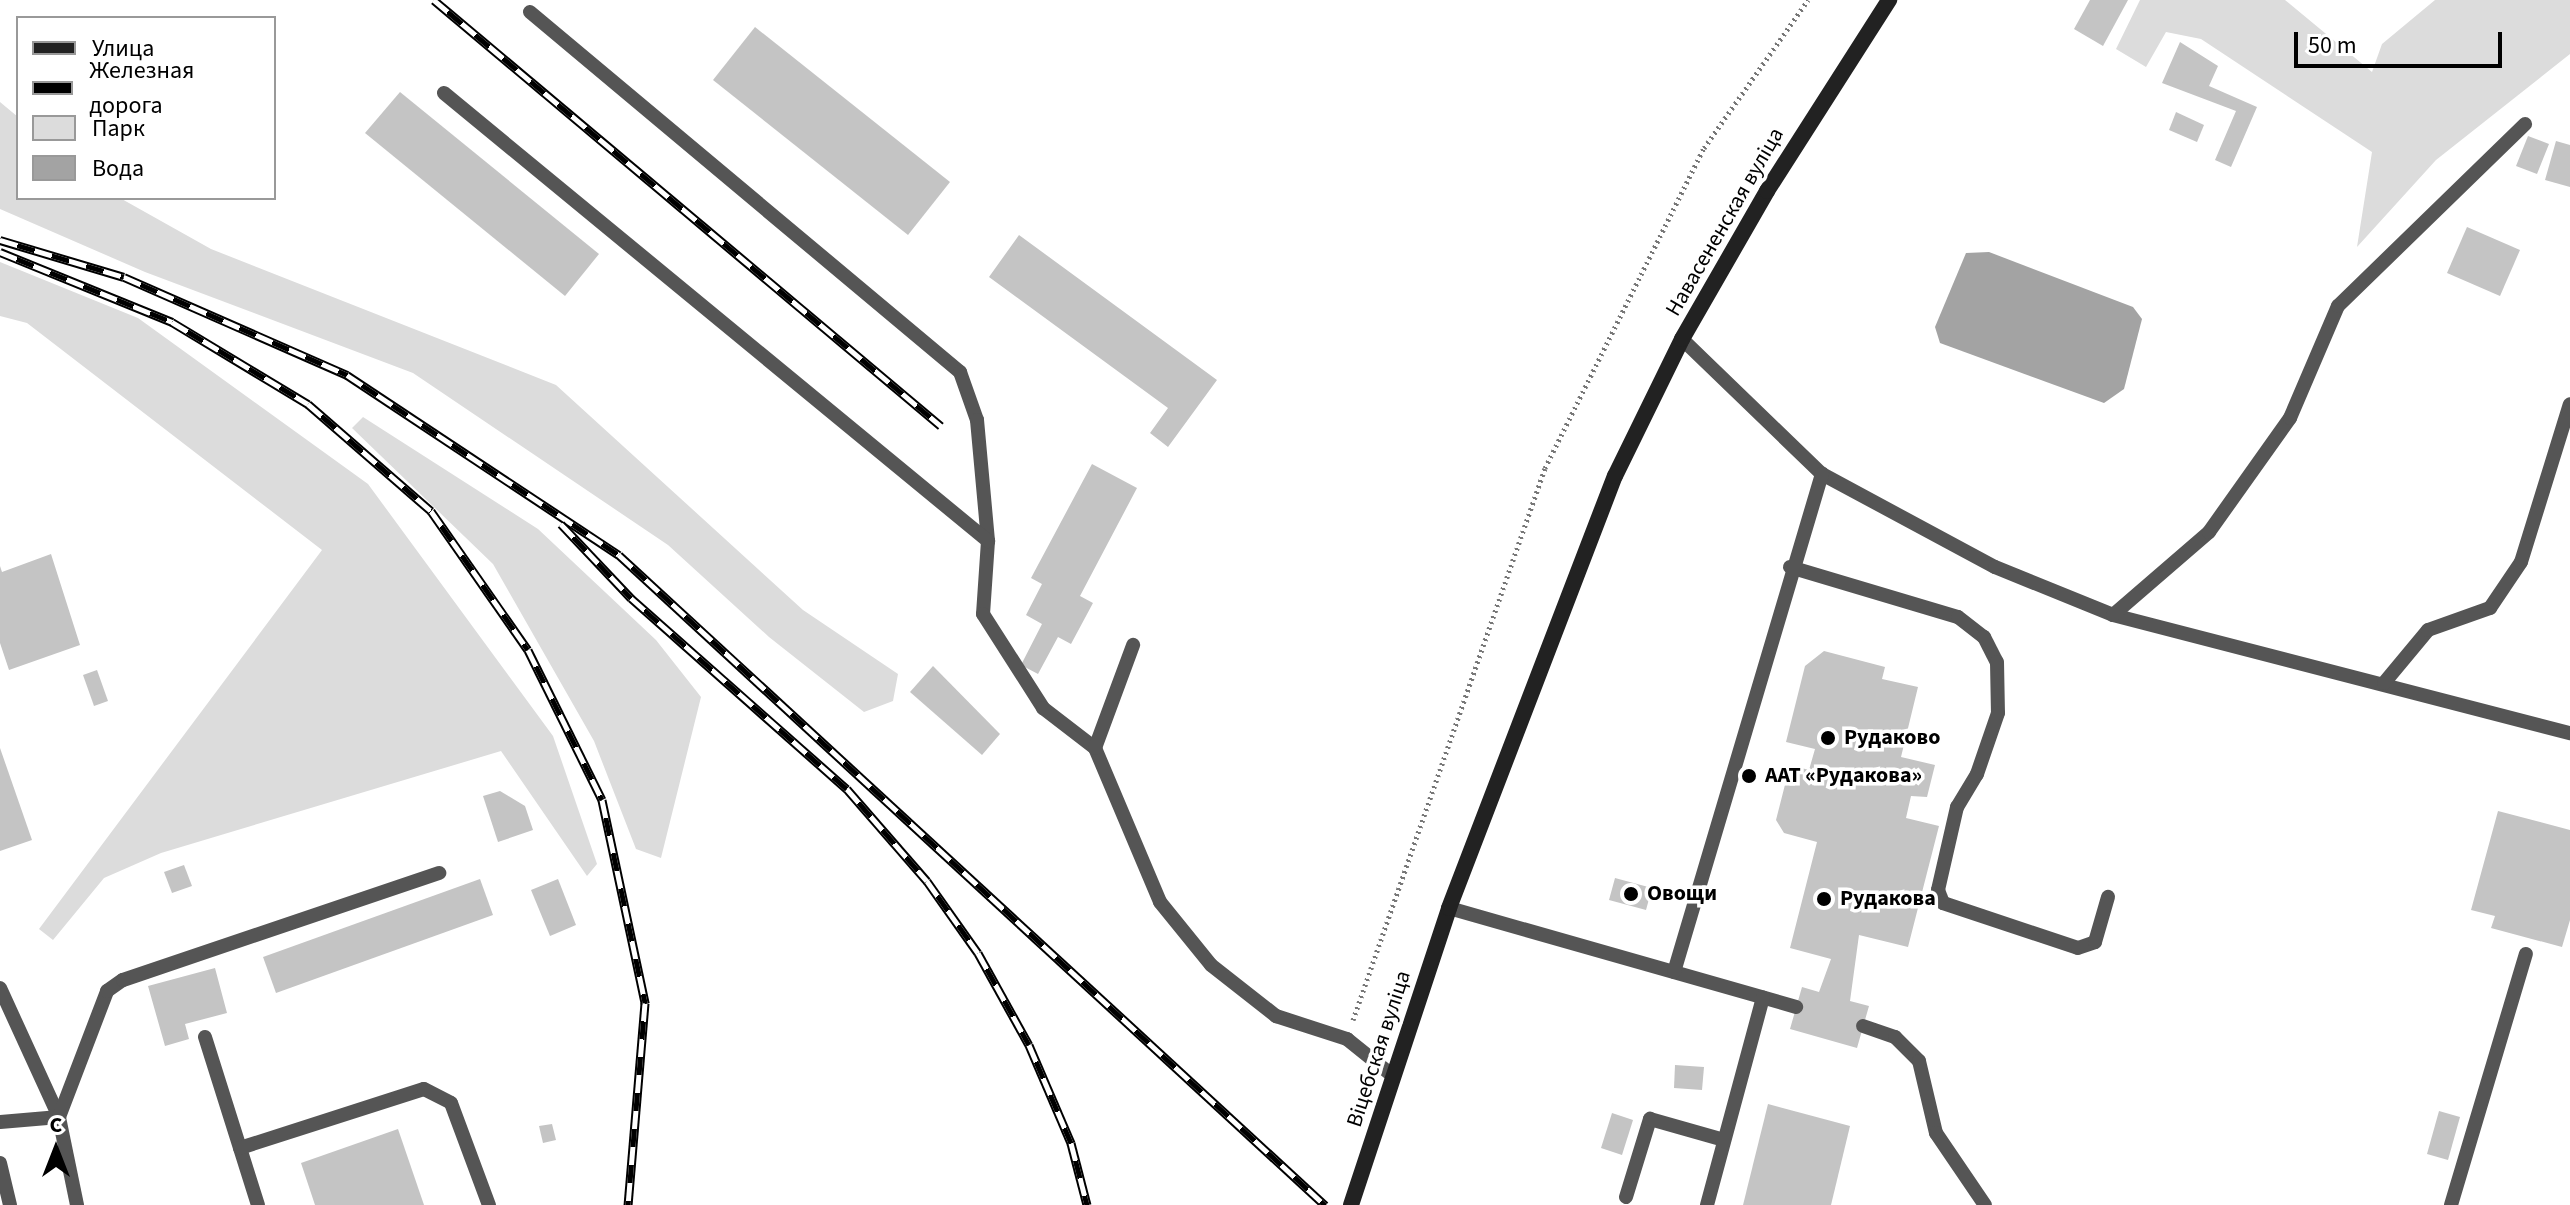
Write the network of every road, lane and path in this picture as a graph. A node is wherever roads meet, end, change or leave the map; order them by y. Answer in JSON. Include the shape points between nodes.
{"nodes":[{"id":1,"x":1808,"y":0,"type":"edge"},
{"id":2,"x":1889,"y":0,"type":"edge"},
{"id":3,"x":530,"y":12,"type":"dead end"},
{"id":4,"x":444,"y":93,"type":"dead end"},
{"id":5,"x":2525,"y":124,"type":"dead end"},
{"id":6,"x":1682,"y":339,"type":"junction"},
{"id":7,"x":2570,"y":404,"type":"edge"},
{"id":8,"x":1822,"y":474,"type":"junction"},
{"id":9,"x":988,"y":541,"type":"junction"},
{"id":10,"x":1790,"y":567,"type":"junction"},
{"id":11,"x":2113,"y":615,"type":"junction"},
{"id":12,"x":1133,"y":645,"type":"dead end"},
{"id":13,"x":2384,"y":683,"type":"junction"},
{"id":14,"x":2570,"y":733,"type":"edge"},
{"id":15,"x":1095,"y":748,"type":"junction"},
{"id":16,"x":439,"y":873,"type":"dead end"},
{"id":17,"x":2108,"y":897,"type":"dead end"},
{"id":18,"x":1449,"y":908,"type":"junction"},
{"id":19,"x":2526,"y":954,"type":"dead end"},
{"id":20,"x":1674,"y":972,"type":"junction"},
{"id":21,"x":0,"y":988,"type":"edge"},
{"id":22,"x":1763,"y":997,"type":"junction"},
{"id":23,"x":1796,"y":1007,"type":"dead end"},
{"id":24,"x":1863,"y":1026,"type":"dead end"},
{"id":25,"x":205,"y":1037,"type":"dead end"},
{"id":26,"x":1347,"y":1039,"type":"junction"},
{"id":27,"x":1393,"y":1076,"type":"junction"},
{"id":28,"x":59,"y":1117,"type":"junction"},
{"id":29,"x":0,"y":1122,"type":"edge"},
{"id":30,"x":1724,"y":1140,"type":"junction"},
{"id":31,"x":240,"y":1148,"type":"junction"},
{"id":32,"x":0,"y":1163,"type":"edge"},
{"id":33,"x":1626,"y":1197,"type":"dead end"},
{"id":34,"x":10,"y":1205,"type":"edge"},
{"id":35,"x":77,"y":1205,"type":"edge"},
{"id":36,"x":258,"y":1205,"type":"edge"},
{"id":37,"x":489,"y":1205,"type":"edge"},
{"id":38,"x":1351,"y":1205,"type":"edge"},
{"id":39,"x":1707,"y":1205,"type":"edge"},
{"id":40,"x":1985,"y":1205,"type":"edge"},
{"id":41,"x":2451,"y":1205,"type":"edge"}],
"edges":[{"from":1,"to":26,"type":"path","via":[[1704,148],[1545,468]]},
{"from":2,"to":6,"type":"main road","name":"Навасененская вуліца","via":[[1860,37]]},
{"from":3,"to":9,"type":"lane","via":[[960,372],[977,420]]},
{"from":4,"to":9,"type":"lane"},
{"from":5,"to":11,"type":"lane","via":[[2338,306],[2290,418],[2209,532]]},
{"from":6,"to":8,"type":"lane"},
{"from":6,"to":18,"type":"main road","name":"Навасененская вуліца","via":[[1615,476]]},
{"from":7,"to":13,"type":"lane","via":[[2521,562],[2490,608],[2428,630]]},
{"from":8,"to":10,"type":"lane"},
{"from":8,"to":11,"type":"lane","via":[[1995,567]]},
{"from":9,"to":15,"type":"lane","via":[[983,614],[1043,708]]},
{"from":10,"to":17,"type":"lane","via":[[1958,617],[1984,637],[1997,662],[1998,713],[1977,774],[1957,807],[1938,890],[1943,903],[2078,948],[2095,942]]},
{"from":10,"to":20,"type":"lane"},
{"from":11,"to":13,"type":"lane"},
{"from":12,"to":15,"type":"lane"},
{"from":13,"to":14,"type":"lane"},
{"from":15,"to":26,"type":"lane","via":[[1160,902],[1211,965],[1276,1016]]},
{"from":16,"to":28,"type":"lane","via":[[123,980],[107,991]]},
{"from":18,"to":20,"type":"lane"},
{"from":18,"to":27,"type":"main road","name":"Віцебская вуліца"},
{"from":19,"to":41,"type":"lane"},
{"from":20,"to":22,"type":"lane"},
{"from":21,"to":28,"type":"lane","via":[[8,994]]},
{"from":22,"to":23,"type":"lane"},
{"from":22,"to":30,"type":"lane"},
{"from":24,"to":40,"type":"lane","via":[[1895,1037],[1919,1061],[1936,1133]]},
{"from":25,"to":31,"type":"lane"},
{"from":26,"to":27,"type":"lane"},
{"from":27,"to":38,"type":"main road","name":"Віцебская вуліца"},
{"from":28,"to":29,"type":"lane"},
{"from":28,"to":35,"type":"lane"},
{"from":30,"to":33,"type":"lane","via":[[1650,1119]]},
{"from":30,"to":39,"type":"lane"},
{"from":31,"to":36,"type":"lane"},
{"from":31,"to":37,"type":"lane","via":[[424,1089],[451,1103]]},
{"from":32,"to":34,"type":"lane"}]}
